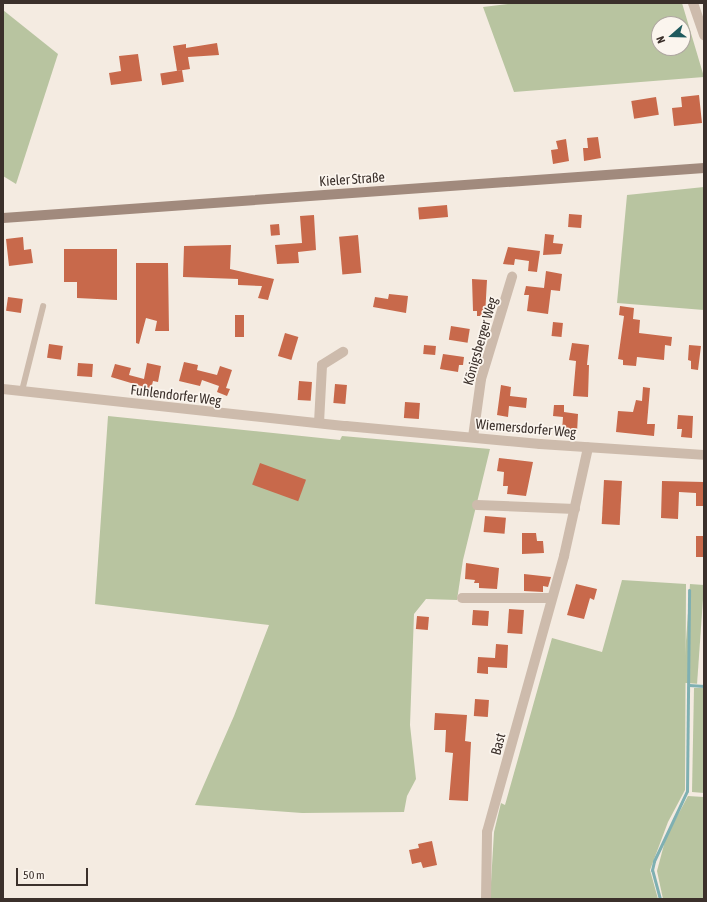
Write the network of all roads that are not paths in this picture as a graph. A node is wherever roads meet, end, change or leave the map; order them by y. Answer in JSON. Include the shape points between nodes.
{"nodes":[{"id":1,"x":693,"y":3,"type":"edge"},
{"id":2,"x":704,"y":35,"type":"edge"},
{"id":3,"x":704,"y":168,"type":"edge"},
{"id":4,"x":3,"y":218,"type":"edge"},
{"id":5,"x":512,"y":277,"type":"dead end"},
{"id":6,"x":43,"y":307,"type":"dead end"},
{"id":7,"x":343,"y":352,"type":"dead end"},
{"id":8,"x":3,"y":389,"type":"edge"},
{"id":9,"x":22,"y":391,"type":"junction"},
{"id":10,"x":319,"y":423,"type":"junction"},
{"id":11,"x":346,"y":426,"type":"joint"},
{"id":12,"x":473,"y":437,"type":"junction"},
{"id":13,"x":588,"y":448,"type":"junction"},
{"id":14,"x":704,"y":455,"type":"edge"},
{"id":15,"x":476,"y":505,"type":"dead end"},
{"id":16,"x":575,"y":509,"type":"junction"},
{"id":17,"x":462,"y":598,"type":"dead end"},
{"id":18,"x":551,"y":598,"type":"junction"},
{"id":19,"x":486,"y":899,"type":"edge"}],
"edges":[{"from":1,"to":2,"type":"street"},
{"from":3,"to":4,"type":"main road","name":"Kieler Straße"},
{"from":5,"to":12,"type":"street","name":"Königsberger Weg","via":[[481,379]]},
{"from":6,"to":9,"type":"lane"},
{"from":7,"to":10,"type":"street","via":[[322,365]]},
{"from":8,"to":9,"type":"street","name":"Fuhlendorfer Weg"},
{"from":9,"to":10,"type":"street","name":"Fuhlendorfer Weg"},
{"from":10,"to":11,"type":"street","name":"Fuhlendorfer Weg"},
{"from":11,"to":12,"type":"street","name":"Wiemersdorfer Weg"},
{"from":12,"to":13,"type":"street","name":"Wiemersdorfer Weg"},
{"from":13,"to":14,"type":"street","name":"Wiemersdorfer Weg"},
{"from":13,"to":16,"type":"street","name":"Bast"},
{"from":15,"to":16,"type":"street"},
{"from":16,"to":18,"type":"street","name":"Bast"},
{"from":17,"to":18,"type":"street"},
{"from":18,"to":19,"type":"street","name":"Bast","via":[[488,832]]}]}
